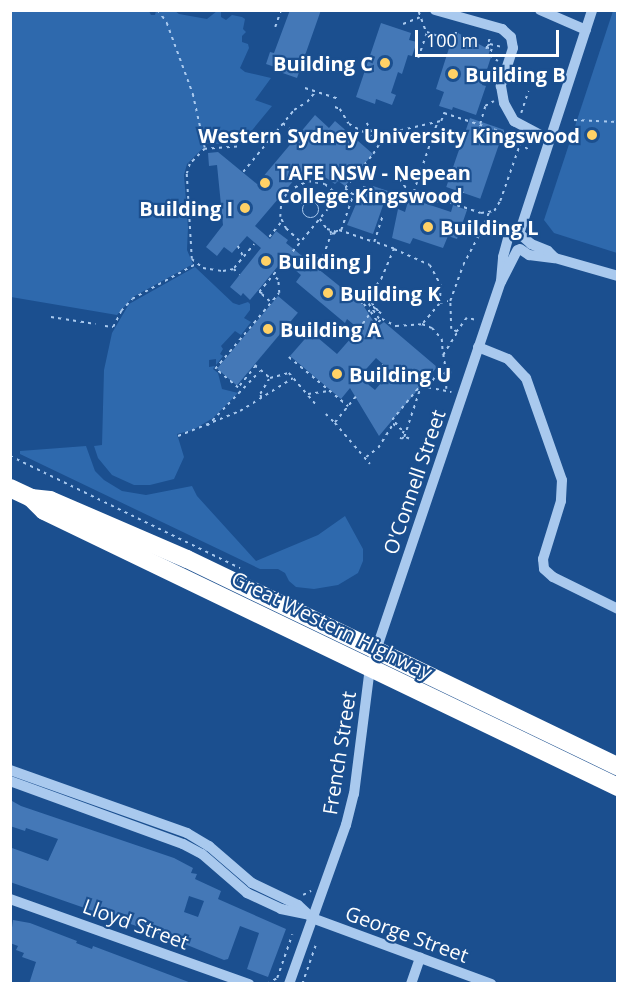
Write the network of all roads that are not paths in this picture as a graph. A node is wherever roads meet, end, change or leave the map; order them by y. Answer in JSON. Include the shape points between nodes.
{"nodes":[{"id":1,"x":435,"y":10,"type":"edge"},
{"id":2,"x":540,"y":10,"type":"edge"},
{"id":3,"x":592,"y":10,"type":"edge"},
{"id":4,"x":586,"y":30,"type":"junction"},
{"id":5,"x":549,"y":140,"type":"junction"},
{"id":6,"x":521,"y":236,"type":"junction"},
{"id":7,"x":507,"y":242,"type":"junction"},
{"id":8,"x":519,"y":250,"type":"junction"},
{"id":9,"x":555,"y":258,"type":"junction"},
{"id":10,"x":618,"y":276,"type":"edge"},
{"id":11,"x":501,"y":282,"type":"junction"},
{"id":12,"x":478,"y":347,"type":"junction"},
{"id":13,"x":10,"y":488,"type":"edge"},
{"id":14,"x":618,"y":609,"type":"edge"},
{"id":15,"x":373,"y":659,"type":"junction"},
{"id":16,"x":618,"y":766,"type":"edge"},
{"id":17,"x":10,"y":770,"type":"edge"},
{"id":18,"x":10,"y":781,"type":"edge"},
{"id":19,"x":618,"y":787,"type":"edge"},
{"id":20,"x":10,"y":899,"type":"edge"},
{"id":21,"x":308,"y":916,"type":"junction"},
{"id":22,"x":420,"y":958,"type":"junction"},
{"id":23,"x":249,"y":984,"type":"edge"},
{"id":24,"x":289,"y":984,"type":"edge"},
{"id":25,"x":411,"y":984,"type":"edge"},
{"id":26,"x":490,"y":984,"type":"edge"}],
"edges":[{"from":1,"to":5,"type":"street","via":[[502,29],[511,37],[513,48],[501,86],[504,103],[514,121]]},
{"from":2,"to":4,"type":"street"},
{"from":3,"to":4,"type":"street"},
{"from":4,"to":5,"type":"street"},
{"from":5,"to":6,"type":"street"},
{"from":6,"to":7,"type":"street","via":[[511,235]]},
{"from":6,"to":8,"type":"street","via":[[525,244]]},
{"from":6,"to":9,"type":"street"},
{"from":7,"to":8,"type":"street","via":[[510,248]]},
{"from":7,"to":11,"type":"street","name":"O'Connell Street"},
{"from":8,"to":9,"type":"street","via":[[544,259]]},
{"from":8,"to":11,"type":"street","name":"O'Connell Street"},
{"from":9,"to":10,"type":"street"},
{"from":11,"to":12,"type":"street","name":"O'Connell Street"},
{"from":12,"to":14,"type":"street","via":[[508,359],[526,378],[562,480],[561,501],[543,559],[544,569],[553,578]]},
{"from":12,"to":15,"type":"street","name":"O'Connell Street"},
{"from":13,"to":15,"type":"highway","name":"Great Western Highway","via":[[31,498],[50,500],[187,559]]},
{"from":15,"to":16,"type":"highway","name":"Great Western Highway"},
{"from":15,"to":19,"type":"highway","name":"Great Western Highway"},
{"from":15,"to":21,"type":"street","name":"French Street","via":[[354,794],[346,825]]},
{"from":17,"to":21,"type":"street","via":[[187,833],[209,846],[252,883],[298,905]]},
{"from":18,"to":21,"type":"street","via":[[183,844],[202,854],[254,897]]},
{"from":20,"to":23,"type":"street","name":"Lloyd Street"},
{"from":21,"to":22,"type":"street","name":"George Street"},
{"from":21,"to":24,"type":"street","name":"French Street"},
{"from":22,"to":25,"type":"street"},
{"from":22,"to":26,"type":"street","name":"George Street"}]}
